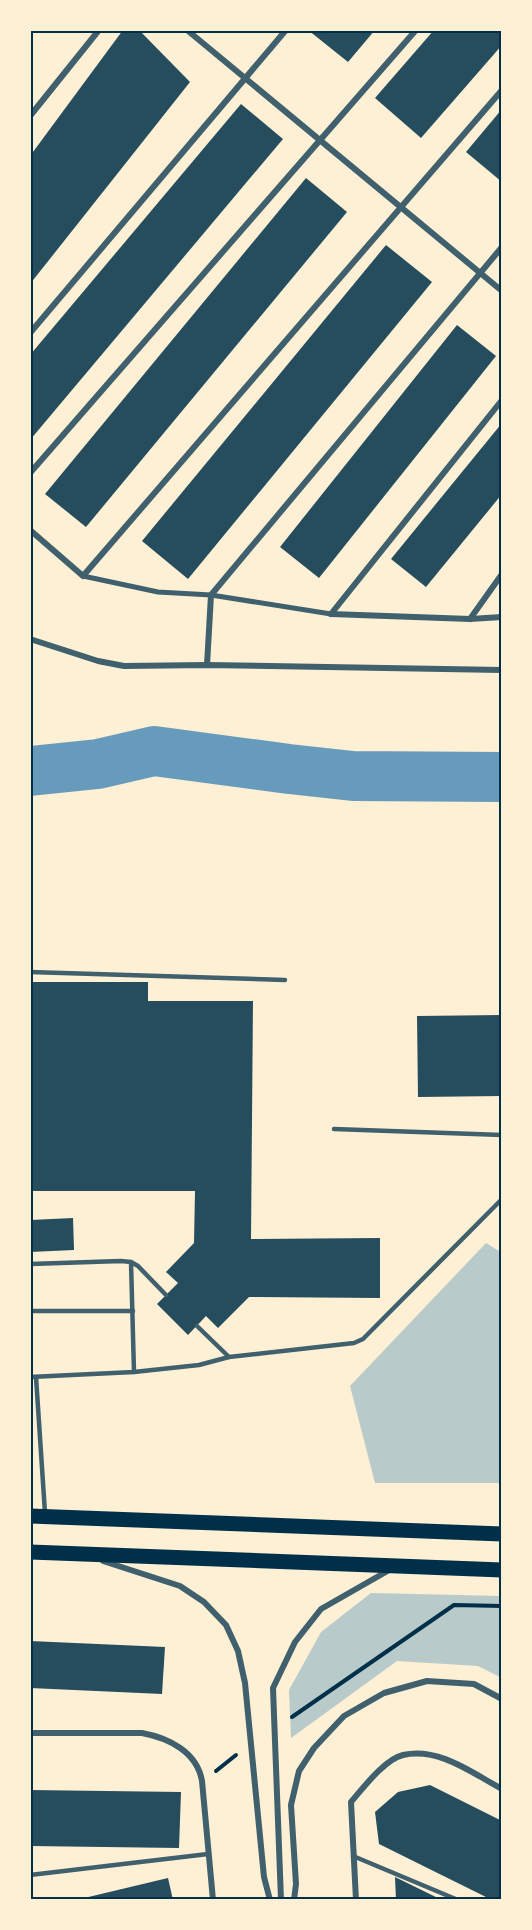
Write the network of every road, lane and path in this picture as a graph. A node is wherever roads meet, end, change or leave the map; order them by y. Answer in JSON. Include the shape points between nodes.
{"nodes":[{"id":1,"x":99,"y":30,"type":"edge"},
{"id":2,"x":187,"y":30,"type":"edge"},
{"id":3,"x":286,"y":30,"type":"edge"},
{"id":4,"x":416,"y":30,"type":"edge"},
{"id":5,"x":245,"y":79,"type":"junction"},
{"id":6,"x":502,"y":90,"type":"edge"},
{"id":7,"x":30,"y":116,"type":"edge"},
{"id":8,"x":320,"y":141,"type":"junction"},
{"id":9,"x":402,"y":207,"type":"junction"},
{"id":10,"x":502,"y":248,"type":"edge"},
{"id":11,"x":480,"y":273,"type":"junction"},
{"id":12,"x":502,"y":291,"type":"edge"},
{"id":13,"x":30,"y":333,"type":"edge"},
{"id":14,"x":502,"y":400,"type":"edge"},
{"id":15,"x":30,"y":473,"type":"edge"},
{"id":16,"x":30,"y":530,"type":"edge"},
{"id":17,"x":502,"y":574,"type":"edge"},
{"id":18,"x":83,"y":576,"type":"junction"},
{"id":19,"x":211,"y":595,"type":"junction"},
{"id":20,"x":331,"y":614,"type":"junction"},
{"id":21,"x":502,"y":617,"type":"edge"},
{"id":22,"x":470,"y":618,"type":"junction"},
{"id":23,"x":30,"y":639,"type":"edge"},
{"id":24,"x":207,"y":665,"type":"junction"},
{"id":25,"x":502,"y":670,"type":"edge"},
{"id":26,"x":30,"y":972,"type":"edge"},
{"id":27,"x":285,"y":980,"type":"dead end"},
{"id":28,"x":334,"y":1129,"type":"dead end"},
{"id":29,"x":502,"y":1135,"type":"edge"},
{"id":30,"x":502,"y":1199,"type":"edge"},
{"id":31,"x":130,"y":1262,"type":"junction"},
{"id":32,"x":30,"y":1264,"type":"edge"},
{"id":33,"x":166,"y":1295,"type":"dead end"},
{"id":34,"x":30,"y":1311,"type":"edge"},
{"id":35,"x":133,"y":1311,"type":"junction"},
{"id":36,"x":197,"y":1326,"type":"dead end"},
{"id":37,"x":229,"y":1357,"type":"junction"},
{"id":38,"x":134,"y":1372,"type":"junction"},
{"id":39,"x":33,"y":1377,"type":"edge"},
{"id":40,"x":38,"y":1516,"type":"edge"},
{"id":41,"x":502,"y":1534,"type":"edge"},
{"id":42,"x":30,"y":1552,"type":"edge"},
{"id":43,"x":81,"y":1554,"type":"junction"},
{"id":44,"x":397,"y":1566,"type":"junction"},
{"id":45,"x":502,"y":1570,"type":"edge"},
{"id":46,"x":502,"y":1606,"type":"edge"},
{"id":47,"x":502,"y":1699,"type":"edge"},
{"id":48,"x":275,"y":1728,"type":"junction"},
{"id":49,"x":30,"y":1733,"type":"edge"},
{"id":50,"x":239,"y":1754,"type":"dead end"},
{"id":51,"x":202,"y":1781,"type":"junction"},
{"id":52,"x":502,"y":1789,"type":"edge"},
{"id":53,"x":208,"y":1854,"type":"junction"},
{"id":54,"x":354,"y":1856,"type":"junction"},
{"id":55,"x":30,"y":1875,"type":"edge"},
{"id":56,"x":213,"y":1900,"type":"edge"},
{"id":57,"x":270,"y":1900,"type":"edge"},
{"id":58,"x":281,"y":1900,"type":"edge"},
{"id":59,"x":294,"y":1900,"type":"edge"},
{"id":60,"x":356,"y":1900,"type":"edge"},
{"id":61,"x":458,"y":1900,"type":"edge"}],
"edges":[{"from":1,"to":7,"type":"street"},
{"from":2,"to":5,"type":"street"},
{"from":3,"to":5,"type":"street"},
{"from":4,"to":8,"type":"street"},
{"from":5,"to":8,"type":"street"},
{"from":5,"to":13,"type":"street"},
{"from":6,"to":9,"type":"street"},
{"from":8,"to":9,"type":"street"},
{"from":8,"to":15,"type":"street"},
{"from":9,"to":11,"type":"street"},
{"from":9,"to":18,"type":"street"},
{"from":10,"to":11,"type":"street"},
{"from":11,"to":12,"type":"street"},
{"from":11,"to":19,"type":"street"},
{"from":14,"to":20,"type":"street"},
{"from":16,"to":18,"type":"street"},
{"from":17,"to":22,"type":"street"},
{"from":18,"to":19,"type":"street","via":[[158,592]]},
{"from":19,"to":20,"type":"street"},
{"from":19,"to":24,"type":"street"},
{"from":20,"to":22,"type":"street"},
{"from":21,"to":22,"type":"street"},
{"from":23,"to":24,"type":"street","via":[[124,666]]},
{"from":24,"to":25,"type":"street"},
{"from":26,"to":27,"type":"lane"},
{"from":28,"to":29,"type":"lane"},
{"from":30,"to":37,"type":"lane","via":[[363,1339],[345,1346]]},
{"from":31,"to":32,"type":"lane"},
{"from":31,"to":33,"type":"lane"},
{"from":31,"to":35,"type":"lane"},
{"from":34,"to":35,"type":"lane"},
{"from":35,"to":38,"type":"lane"},
{"from":36,"to":37,"type":"lane"},
{"from":37,"to":38,"type":"lane","via":[[199,1365]]},
{"from":38,"to":39,"type":"lane"},
{"from":39,"to":40,"type":"lane"},
{"from":40,"to":41,"type":"main road"},
{"from":42,"to":43,"type":"main road"},
{"from":43,"to":44,"type":"main road"},
{"from":43,"to":57,"type":"street","via":[[180,1586],[204,1602],[226,1625],[238,1651],[245,1683],[264,1877]]},
{"from":44,"to":45,"type":"main road"},
{"from":44,"to":48,"type":"street","via":[[321,1609],[295,1642],[273,1688]]},
{"from":46,"to":48,"type":"path","via":[[454,1605]]},
{"from":47,"to":59,"type":"street","via":[[474,1684],[428,1681],[384,1693],[344,1716],[299,1771],[291,1805]]},
{"from":48,"to":58,"type":"street"},
{"from":49,"to":51,"type":"street","via":[[158,1736],[170,1740],[197,1764]]},
{"from":50,"to":51,"type":"path"},
{"from":51,"to":53,"type":"street"},
{"from":52,"to":54,"type":"street","via":[[438,1755],[402,1755],[376,1773],[351,1802]]},
{"from":53,"to":55,"type":"lane"},
{"from":53,"to":56,"type":"street"},
{"from":54,"to":60,"type":"street"},
{"from":54,"to":61,"type":"lane"}]}
